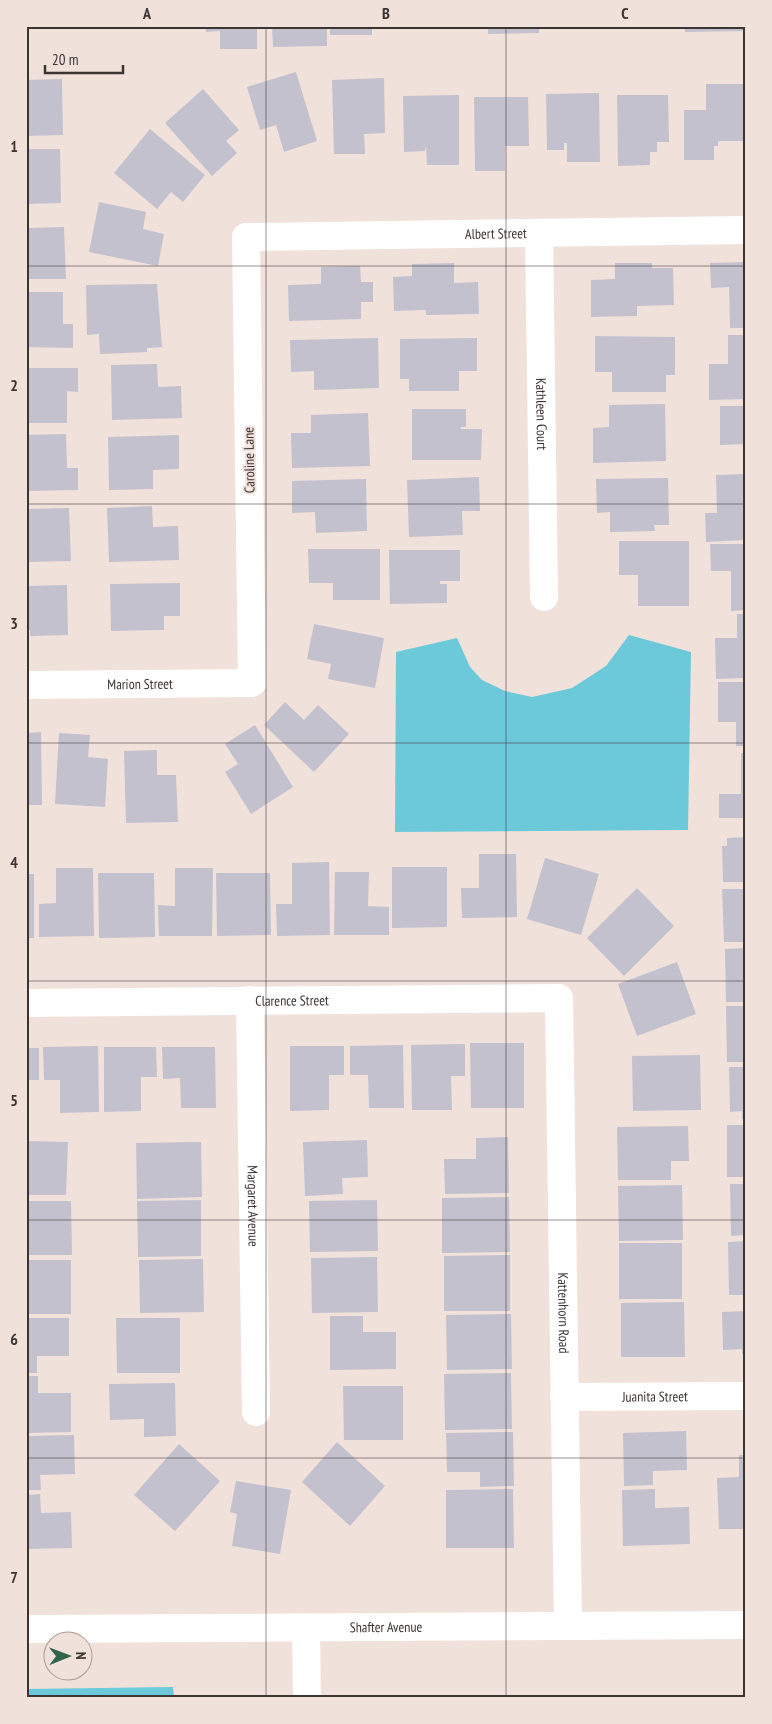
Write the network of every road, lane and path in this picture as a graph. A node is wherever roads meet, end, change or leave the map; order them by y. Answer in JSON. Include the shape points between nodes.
{"nodes":[{"id":1,"x":746,"y":230,"type":"edge"},
{"id":2,"x":539,"y":233,"type":"junction"},
{"id":3,"x":246,"y":237,"type":"joint"},
{"id":4,"x":544,"y":597,"type":"dead end"},
{"id":5,"x":252,"y":683,"type":"joint"},
{"id":6,"x":26,"y":685,"type":"edge"},
{"id":7,"x":559,"y":998,"type":"joint"},
{"id":8,"x":250,"y":1000,"type":"junction"},
{"id":9,"x":26,"y":1003,"type":"edge"},
{"id":10,"x":746,"y":1396,"type":"edge"},
{"id":11,"x":564,"y":1397,"type":"junction"},
{"id":12,"x":256,"y":1412,"type":"dead end"},
{"id":13,"x":746,"y":1625,"type":"edge"},
{"id":14,"x":568,"y":1626,"type":"junction"},
{"id":15,"x":306,"y":1628,"type":"junction"},
{"id":16,"x":26,"y":1629,"type":"edge"},
{"id":17,"x":308,"y":1698,"type":"edge"}],
"edges":[{"from":1,"to":2,"type":"street","name":"Albert Street"},
{"from":2,"to":3,"type":"street","name":"Albert Street"},
{"from":2,"to":4,"type":"street","name":"Kathleen Court"},
{"from":3,"to":5,"type":"street","name":"Caroline Lane"},
{"from":5,"to":6,"type":"street","name":"Marion Street"},
{"from":7,"to":8,"type":"street","name":"Clarence Street"},
{"from":7,"to":11,"type":"street","name":"Kattenhorn Road"},
{"from":8,"to":9,"type":"street","name":"Clarence Street"},
{"from":8,"to":12,"type":"street","name":"Margaret Avenue"},
{"from":10,"to":11,"type":"street","name":"Juanita Street"},
{"from":11,"to":14,"type":"street","name":"Kattenhorn Road"},
{"from":13,"to":14,"type":"street","name":"Shafter Avenue"},
{"from":14,"to":15,"type":"street","name":"Shafter Avenue"},
{"from":15,"to":16,"type":"street","name":"Shafter Avenue"},
{"from":15,"to":17,"type":"street"}]}
